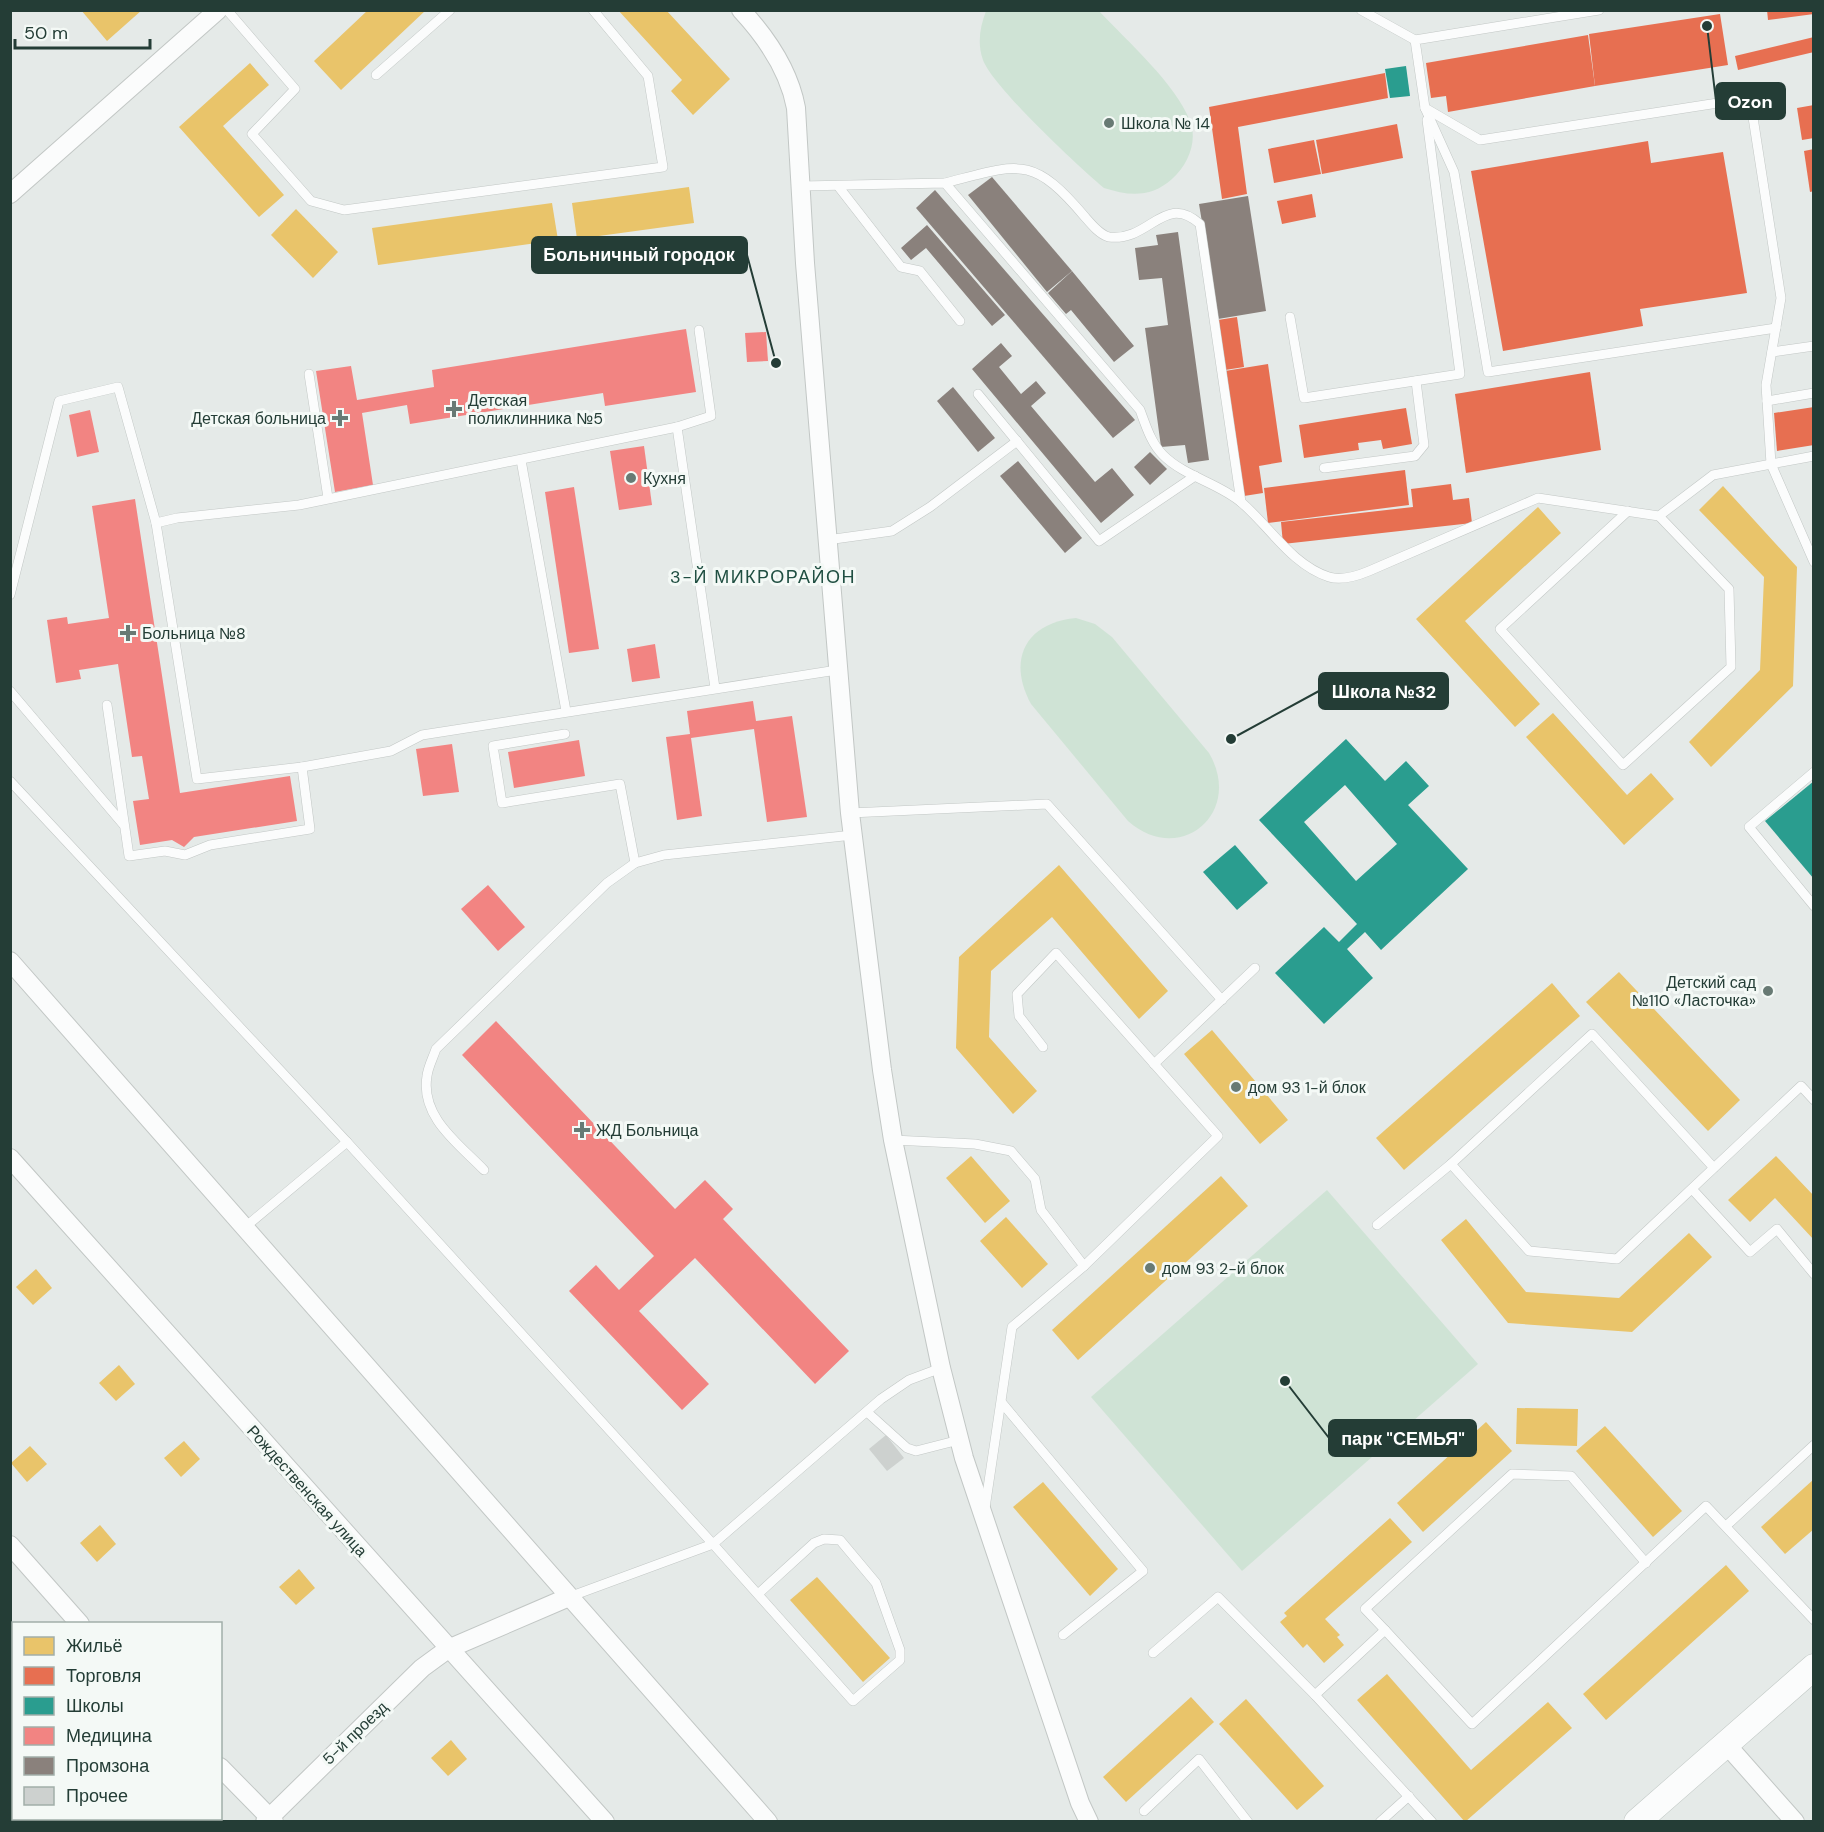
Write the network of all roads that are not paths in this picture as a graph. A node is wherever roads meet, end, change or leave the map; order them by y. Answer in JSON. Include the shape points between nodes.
{"nodes":[{"id":1,"x":218,"y":10,"type":"edge"},
{"id":2,"x":227,"y":10,"type":"edge"},
{"id":3,"x":450,"y":10,"type":"edge"},
{"id":4,"x":592,"y":10,"type":"edge"},
{"id":5,"x":741,"y":10,"type":"edge"},
{"id":6,"x":1361,"y":10,"type":"edge"},
{"id":7,"x":1599,"y":10,"type":"edge"},
{"id":8,"x":1415,"y":40,"type":"junction"},
{"id":9,"x":376,"y":75,"type":"dead end"},
{"id":10,"x":1425,"y":108,"type":"junction"},
{"id":11,"x":945,"y":183,"type":"junction"},
{"id":12,"x":802,"y":186,"type":"junction"},
{"id":13,"x":838,"y":186,"type":"junction"},
{"id":14,"x":11,"y":193,"type":"edge"},
{"id":15,"x":1290,"y":317,"type":"dead end"},
{"id":16,"x":960,"y":321,"type":"dead end"},
{"id":17,"x":1776,"y":328,"type":"junction"},
{"id":18,"x":699,"y":330,"type":"dead end"},
{"id":19,"x":1814,"y":346,"type":"edge"},
{"id":20,"x":1772,"y":352,"type":"junction"},
{"id":21,"x":309,"y":374,"type":"dead end"},
{"id":22,"x":1416,"y":381,"type":"junction"},
{"id":23,"x":1814,"y":393,"type":"edge"},
{"id":24,"x":978,"y":394,"type":"dead end"},
{"id":25,"x":1767,"y":401,"type":"junction"},
{"id":26,"x":677,"y":427,"type":"junction"},
{"id":27,"x":1017,"y":441,"type":"junction"},
{"id":28,"x":1814,"y":456,"type":"edge"},
{"id":29,"x":521,"y":460,"type":"junction"},
{"id":30,"x":1771,"y":464,"type":"junction"},
{"id":31,"x":1324,"y":468,"type":"dead end"},
{"id":32,"x":1195,"y":476,"type":"junction"},
{"id":33,"x":328,"y":498,"type":"junction"},
{"id":34,"x":1241,"y":502,"type":"junction"},
{"id":35,"x":1628,"y":511,"type":"junction"},
{"id":36,"x":1659,"y":516,"type":"junction"},
{"id":37,"x":156,"y":523,"type":"junction"},
{"id":38,"x":827,"y":540,"type":"junction"},
{"id":39,"x":1814,"y":562,"type":"edge"},
{"id":40,"x":10,"y":595,"type":"edge"},
{"id":41,"x":837,"y":670,"type":"junction"},
{"id":42,"x":715,"y":688,"type":"junction"},
{"id":43,"x":10,"y":691,"type":"edge"},
{"id":44,"x":107,"y":705,"type":"dead end"},
{"id":45,"x":566,"y":711,"type":"junction"},
{"id":46,"x":565,"y":734,"type":"dead end"},
{"id":47,"x":302,"y":767,"type":"junction"},
{"id":48,"x":1814,"y":772,"type":"edge"},
{"id":49,"x":10,"y":781,"type":"edge"},
{"id":50,"x":850,"y":813,"type":"junction"},
{"id":51,"x":124,"y":825,"type":"junction"},
{"id":52,"x":853,"y":836,"type":"junction"},
{"id":53,"x":635,"y":863,"type":"junction"},
{"id":54,"x":1814,"y":906,"type":"edge"},
{"id":55,"x":10,"y":961,"type":"edge"},
{"id":56,"x":1256,"y":968,"type":"dead end"},
{"id":57,"x":1222,"y":1000,"type":"junction"},
{"id":58,"x":1042,"y":1047,"type":"dead end"},
{"id":59,"x":1154,"y":1064,"type":"junction"},
{"id":60,"x":1814,"y":1100,"type":"edge"},
{"id":61,"x":893,"y":1140,"type":"junction"},
{"id":62,"x":347,"y":1142,"type":"junction"},
{"id":63,"x":10,"y":1158,"type":"edge"},
{"id":64,"x":1451,"y":1164,"type":"junction"},
{"id":65,"x":1714,"y":1168,"type":"junction"},
{"id":66,"x":484,"y":1170,"type":"dead end"},
{"id":67,"x":1692,"y":1189,"type":"junction"},
{"id":68,"x":1377,"y":1225,"type":"dead end"},
{"id":69,"x":244,"y":1228,"type":"junction"},
{"id":70,"x":1084,"y":1266,"type":"junction"},
{"id":71,"x":1814,"y":1274,"type":"edge"},
{"id":72,"x":941,"y":1368,"type":"junction"},
{"id":73,"x":1002,"y":1403,"type":"junction"},
{"id":74,"x":867,"y":1412,"type":"junction"},
{"id":75,"x":959,"y":1440,"type":"junction"},
{"id":76,"x":1814,"y":1445,"type":"edge"},
{"id":77,"x":983,"y":1516,"type":"junction"},
{"id":78,"x":1726,"y":1527,"type":"junction"},
{"id":79,"x":713,"y":1544,"type":"junction"},
{"id":80,"x":10,"y":1545,"type":"edge"},
{"id":81,"x":1646,"y":1563,"type":"junction"},
{"id":82,"x":758,"y":1594,"type":"junction"},
{"id":83,"x":569,"y":1597,"type":"junction"},
{"id":84,"x":1814,"y":1620,"type":"edge"},
{"id":85,"x":79,"y":1622,"type":"edge"},
{"id":86,"x":1385,"y":1630,"type":"junction"},
{"id":87,"x":1063,"y":1635,"type":"dead end"},
{"id":88,"x":448,"y":1649,"type":"junction"},
{"id":89,"x":1153,"y":1653,"type":"dead end"},
{"id":90,"x":1814,"y":1667,"type":"edge"},
{"id":91,"x":1315,"y":1695,"type":"junction"},
{"id":92,"x":1726,"y":1744,"type":"junction"},
{"id":93,"x":222,"y":1769,"type":"edge"},
{"id":94,"x":1409,"y":1796,"type":"junction"},
{"id":95,"x":1144,"y":1810,"type":"dead end"},
{"id":96,"x":270,"y":1820,"type":"edge"},
{"id":97,"x":605,"y":1821,"type":"edge"},
{"id":98,"x":768,"y":1821,"type":"edge"},
{"id":99,"x":1089,"y":1821,"type":"edge"},
{"id":100,"x":1248,"y":1821,"type":"edge"},
{"id":101,"x":1380,"y":1821,"type":"edge"},
{"id":102,"x":1432,"y":1821,"type":"edge"},
{"id":103,"x":1637,"y":1821,"type":"edge"},
{"id":104,"x":1795,"y":1821,"type":"edge"}],
"edges":[{"from":1,"to":14,"type":"street"},
{"from":2,"to":4,"type":"lane","via":[[295,89],[252,134],[311,201],[344,210],[663,167],[648,76]]},
{"from":3,"to":9,"type":"lane"},
{"from":5,"to":12,"type":"street","via":[[785,69],[792,87]]},
{"from":6,"to":8,"type":"lane"},
{"from":7,"to":8,"type":"lane"},
{"from":8,"to":10,"type":"lane"},
{"from":10,"to":17,"type":"lane","via":[[1454,172],[1488,372]]},
{"from":10,"to":17,"type":"lane","via":[[1480,140],[1750,98],[1781,298]]},
{"from":10,"to":22,"type":"lane","via":[[1460,374]]},
{"from":11,"to":13,"type":"lane"},
{"from":11,"to":32,"type":"lane","via":[[1140,410],[1150,438],[1163,455]]},
{"from":11,"to":34,"type":"lane","via":[[1012,167],[1034,171],[1056,186],[1106,236],[1127,238],[1171,212],[1188,213],[1200,224]]},
{"from":12,"to":13,"type":"lane"},
{"from":12,"to":38,"type":"street"},
{"from":13,"to":16,"type":"lane","via":[[901,267],[920,271]]},
{"from":15,"to":22,"type":"lane","via":[[1304,398]]},
{"from":17,"to":20,"type":"lane"},
{"from":18,"to":26,"type":"lane","via":[[711,416]]},
{"from":19,"to":20,"type":"lane"},
{"from":20,"to":25,"type":"lane"},
{"from":21,"to":33,"type":"lane"},
{"from":22,"to":31,"type":"lane","via":[[1424,445],[1415,456]]},
{"from":23,"to":25,"type":"lane"},
{"from":24,"to":27,"type":"lane"},
{"from":25,"to":30,"type":"lane"},
{"from":26,"to":29,"type":"lane"},
{"from":26,"to":42,"type":"lane"},
{"from":27,"to":32,"type":"lane","via":[[1099,541]]},
{"from":27,"to":38,"type":"lane","via":[[892,531]]},
{"from":28,"to":30,"type":"lane"},
{"from":29,"to":33,"type":"lane"},
{"from":29,"to":45,"type":"lane"},
{"from":30,"to":36,"type":"lane","via":[[1713,475]]},
{"from":30,"to":39,"type":"lane"},
{"from":32,"to":34,"type":"lane"},
{"from":33,"to":37,"type":"lane"},
{"from":34,"to":35,"type":"lane","via":[[1312,570],[1331,578],[1369,572],[1539,498]]},
{"from":35,"to":36,"type":"lane"},
{"from":35,"to":36,"type":"lane","via":[[1500,629],[1623,765],[1731,667],[1729,589]]},
{"from":37,"to":40,"type":"lane","via":[[118,387],[59,401]]},
{"from":37,"to":47,"type":"lane","via":[[197,779]]},
{"from":38,"to":41,"type":"street"},
{"from":41,"to":42,"type":"lane"},
{"from":41,"to":50,"type":"street"},
{"from":42,"to":45,"type":"lane"},
{"from":43,"to":51,"type":"lane"},
{"from":44,"to":51,"type":"lane"},
{"from":45,"to":47,"type":"lane","via":[[422,735],[391,751]]},
{"from":46,"to":53,"type":"lane","via":[[493,746],[502,803],[620,783]]},
{"from":47,"to":51,"type":"lane","via":[[310,829],[210,845],[185,855],[165,851],[129,856]]},
{"from":48,"to":54,"type":"lane","via":[[1749,827]]},
{"from":49,"to":62,"type":"lane"},
{"from":50,"to":52,"type":"street"},
{"from":50,"to":57,"type":"lane","via":[[1047,804]]},
{"from":52,"to":53,"type":"lane","via":[[664,855]]},
{"from":52,"to":61,"type":"street"},
{"from":53,"to":66,"type":"lane","via":[[607,883],[436,1049],[426,1077],[429,1103],[440,1126]]},
{"from":55,"to":69,"type":"street"},
{"from":56,"to":57,"type":"lane"},
{"from":57,"to":59,"type":"lane"},
{"from":58,"to":59,"type":"lane","via":[[1019,1016],[1017,994],[1056,953]]},
{"from":59,"to":70,"type":"lane","via":[[1218,1136]]},
{"from":60,"to":65,"type":"lane","via":[[1801,1086]]},
{"from":61,"to":70,"type":"lane","via":[[975,1144],[1011,1151],[1035,1179],[1041,1210]]},
{"from":61,"to":72,"type":"street"},
{"from":62,"to":69,"type":"lane"},
{"from":62,"to":79,"type":"lane"},
{"from":63,"to":88,"type":"street","name":"Рождественская улица"},
{"from":64,"to":65,"type":"lane","via":[[1592,1034]]},
{"from":64,"to":67,"type":"lane","via":[[1529,1251],[1617,1259]]},
{"from":64,"to":68,"type":"lane"},
{"from":65,"to":67,"type":"lane"},
{"from":67,"to":71,"type":"lane","via":[[1750,1252],[1777,1229]]},
{"from":69,"to":83,"type":"street"},
{"from":70,"to":73,"type":"lane","via":[[1012,1327]]},
{"from":72,"to":74,"type":"lane","via":[[909,1380]]},
{"from":72,"to":75,"type":"street"},
{"from":73,"to":77,"type":"lane"},
{"from":73,"to":87,"type":"lane","via":[[1143,1571]]},
{"from":74,"to":75,"type":"lane","via":[[907,1448],[916,1451]]},
{"from":74,"to":79,"type":"lane"},
{"from":75,"to":77,"type":"street"},
{"from":76,"to":78,"type":"lane"},
{"from":77,"to":99,"type":"street"},
{"from":78,"to":81,"type":"lane","via":[[1707,1506]]},
{"from":78,"to":84,"type":"lane"},
{"from":79,"to":82,"type":"lane"},
{"from":79,"to":83,"type":"lane"},
{"from":80,"to":85,"type":"street"},
{"from":81,"to":86,"type":"lane","via":[[1472,1724]]},
{"from":81,"to":86,"type":"lane","via":[[1571,1476],[1512,1474],[1365,1609]]},
{"from":82,"to":82,"type":"lane","via":[[853,1701],[900,1660],[876,1583],[840,1540],[824,1539],[814,1544]]},
{"from":83,"to":88,"type":"street","name":"5-й проезд"},
{"from":83,"to":98,"type":"street"},
{"from":86,"to":91,"type":"lane"},
{"from":88,"to":96,"type":"street","name":"5-й проезд","via":[[422,1668]]},
{"from":88,"to":97,"type":"street","name":"Рождественская улица"},
{"from":89,"to":91,"type":"lane","via":[[1218,1597]]},
{"from":90,"to":92,"type":"main road"},
{"from":91,"to":94,"type":"lane"},
{"from":92,"to":103,"type":"main road"},
{"from":92,"to":104,"type":"street"},
{"from":93,"to":96,"type":"street"},
{"from":94,"to":101,"type":"lane"},
{"from":94,"to":102,"type":"lane"},
{"from":95,"to":100,"type":"lane","via":[[1199,1759]]}]}
